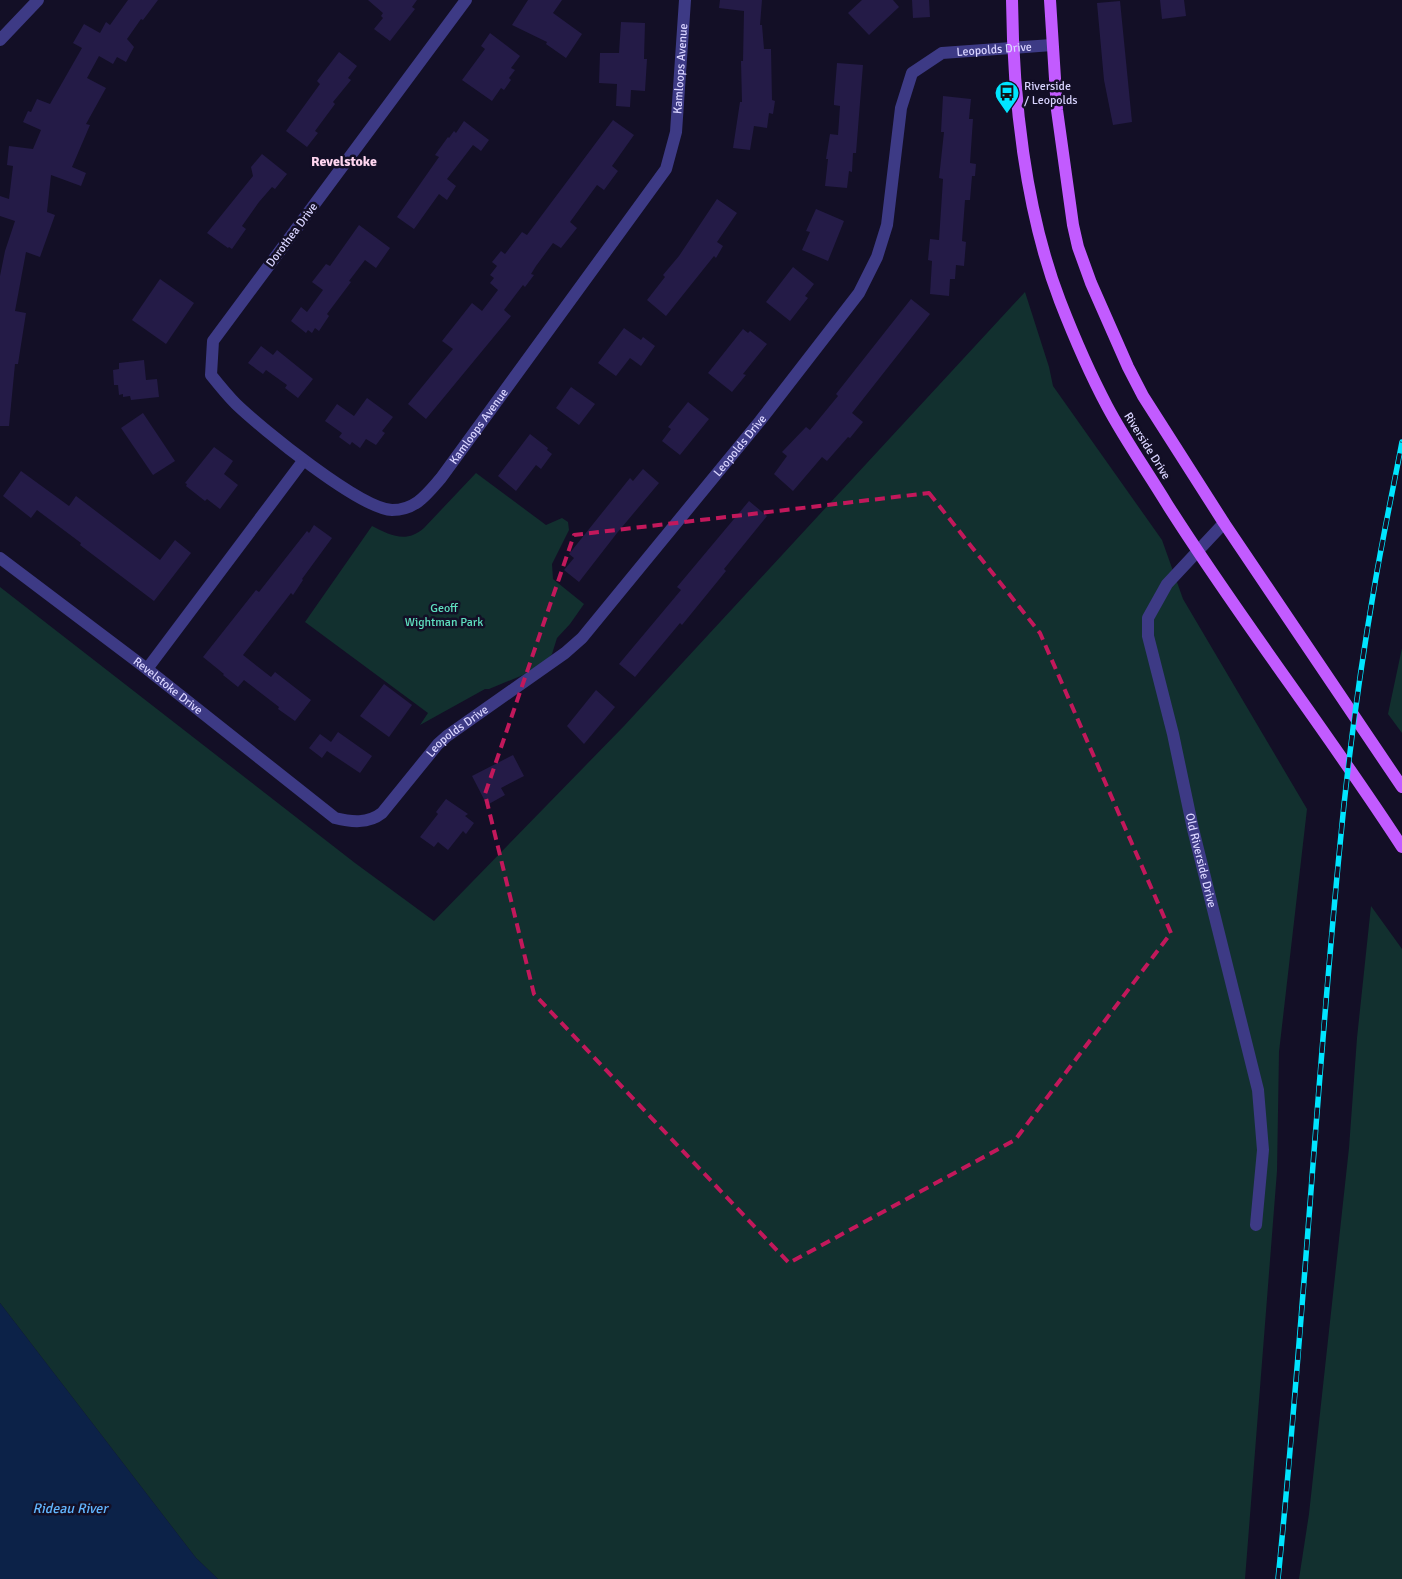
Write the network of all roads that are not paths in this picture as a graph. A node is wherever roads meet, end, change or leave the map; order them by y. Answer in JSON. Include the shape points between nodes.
{"nodes":[{"id":1,"x":38,"y":0,"type":"edge"},
{"id":2,"x":466,"y":0,"type":"edge"},
{"id":3,"x":685,"y":0,"type":"edge"},
{"id":4,"x":1012,"y":0,"type":"edge"},
{"id":5,"x":1050,"y":0,"type":"edge"},
{"id":6,"x":0,"y":40,"type":"edge"},
{"id":7,"x":1052,"y":45,"type":"junction"},
{"id":8,"x":1013,"y":48,"type":"junction"},
{"id":9,"x":303,"y":460,"type":"junction"},
{"id":10,"x":1224,"y":522,"type":"junction"},
{"id":11,"x":1198,"y":552,"type":"junction"},
{"id":12,"x":0,"y":558,"type":"edge"},
{"id":13,"x":147,"y":669,"type":"junction"},
{"id":14,"x":1402,"y":787,"type":"edge"},
{"id":15,"x":333,"y":817,"type":"joint"},
{"id":16,"x":1402,"y":848,"type":"edge"},
{"id":17,"x":1256,"y":1225,"type":"dead end"}],
"edges":[{"from":1,"to":6,"type":"street"},
{"from":2,"to":9,"type":"street","name":"Dorothea Drive","via":[[213,341],[211,375],[236,404]]},
{"from":3,"to":9,"type":"street","name":"Kamloops Avenue","via":[[676,132],[666,169],[442,478],[418,503],[392,510],[372,505]]},
{"from":4,"to":8,"type":"main road","name":"Riverside Drive"},
{"from":5,"to":7,"type":"main road","name":"Riverside Drive"},
{"from":7,"to":8,"type":"street","name":"Leopolds Drive"},
{"from":7,"to":10,"type":"main road","name":"Riverside Drive","via":[[1069,206],[1078,247],[1143,396]]},
{"from":8,"to":11,"type":"main road","name":"Riverside Drive","via":[[1031,200],[1059,300],[1108,409]]},
{"from":8,"to":15,"type":"street","name":"Leopolds Drive","via":[[942,52],[912,73],[901,108],[887,225],[878,257],[859,293],[760,421],[582,638],[447,736],[382,814],[371,820],[357,821]]},
{"from":9,"to":13,"type":"street"},
{"from":10,"to":11,"type":"street","name":"Old Riverside Drive"},
{"from":10,"to":14,"type":"main road","name":"Riverside Drive"},
{"from":11,"to":16,"type":"main road","name":"Riverside Drive"},
{"from":11,"to":17,"type":"street","name":"Old Riverside Drive","via":[[1167,584],[1148,618],[1148,636],[1258,1090],[1263,1150]]},
{"from":12,"to":13,"type":"street","name":"Revelstoke Drive"},
{"from":13,"to":15,"type":"street","name":"Revelstoke Drive"}]}
